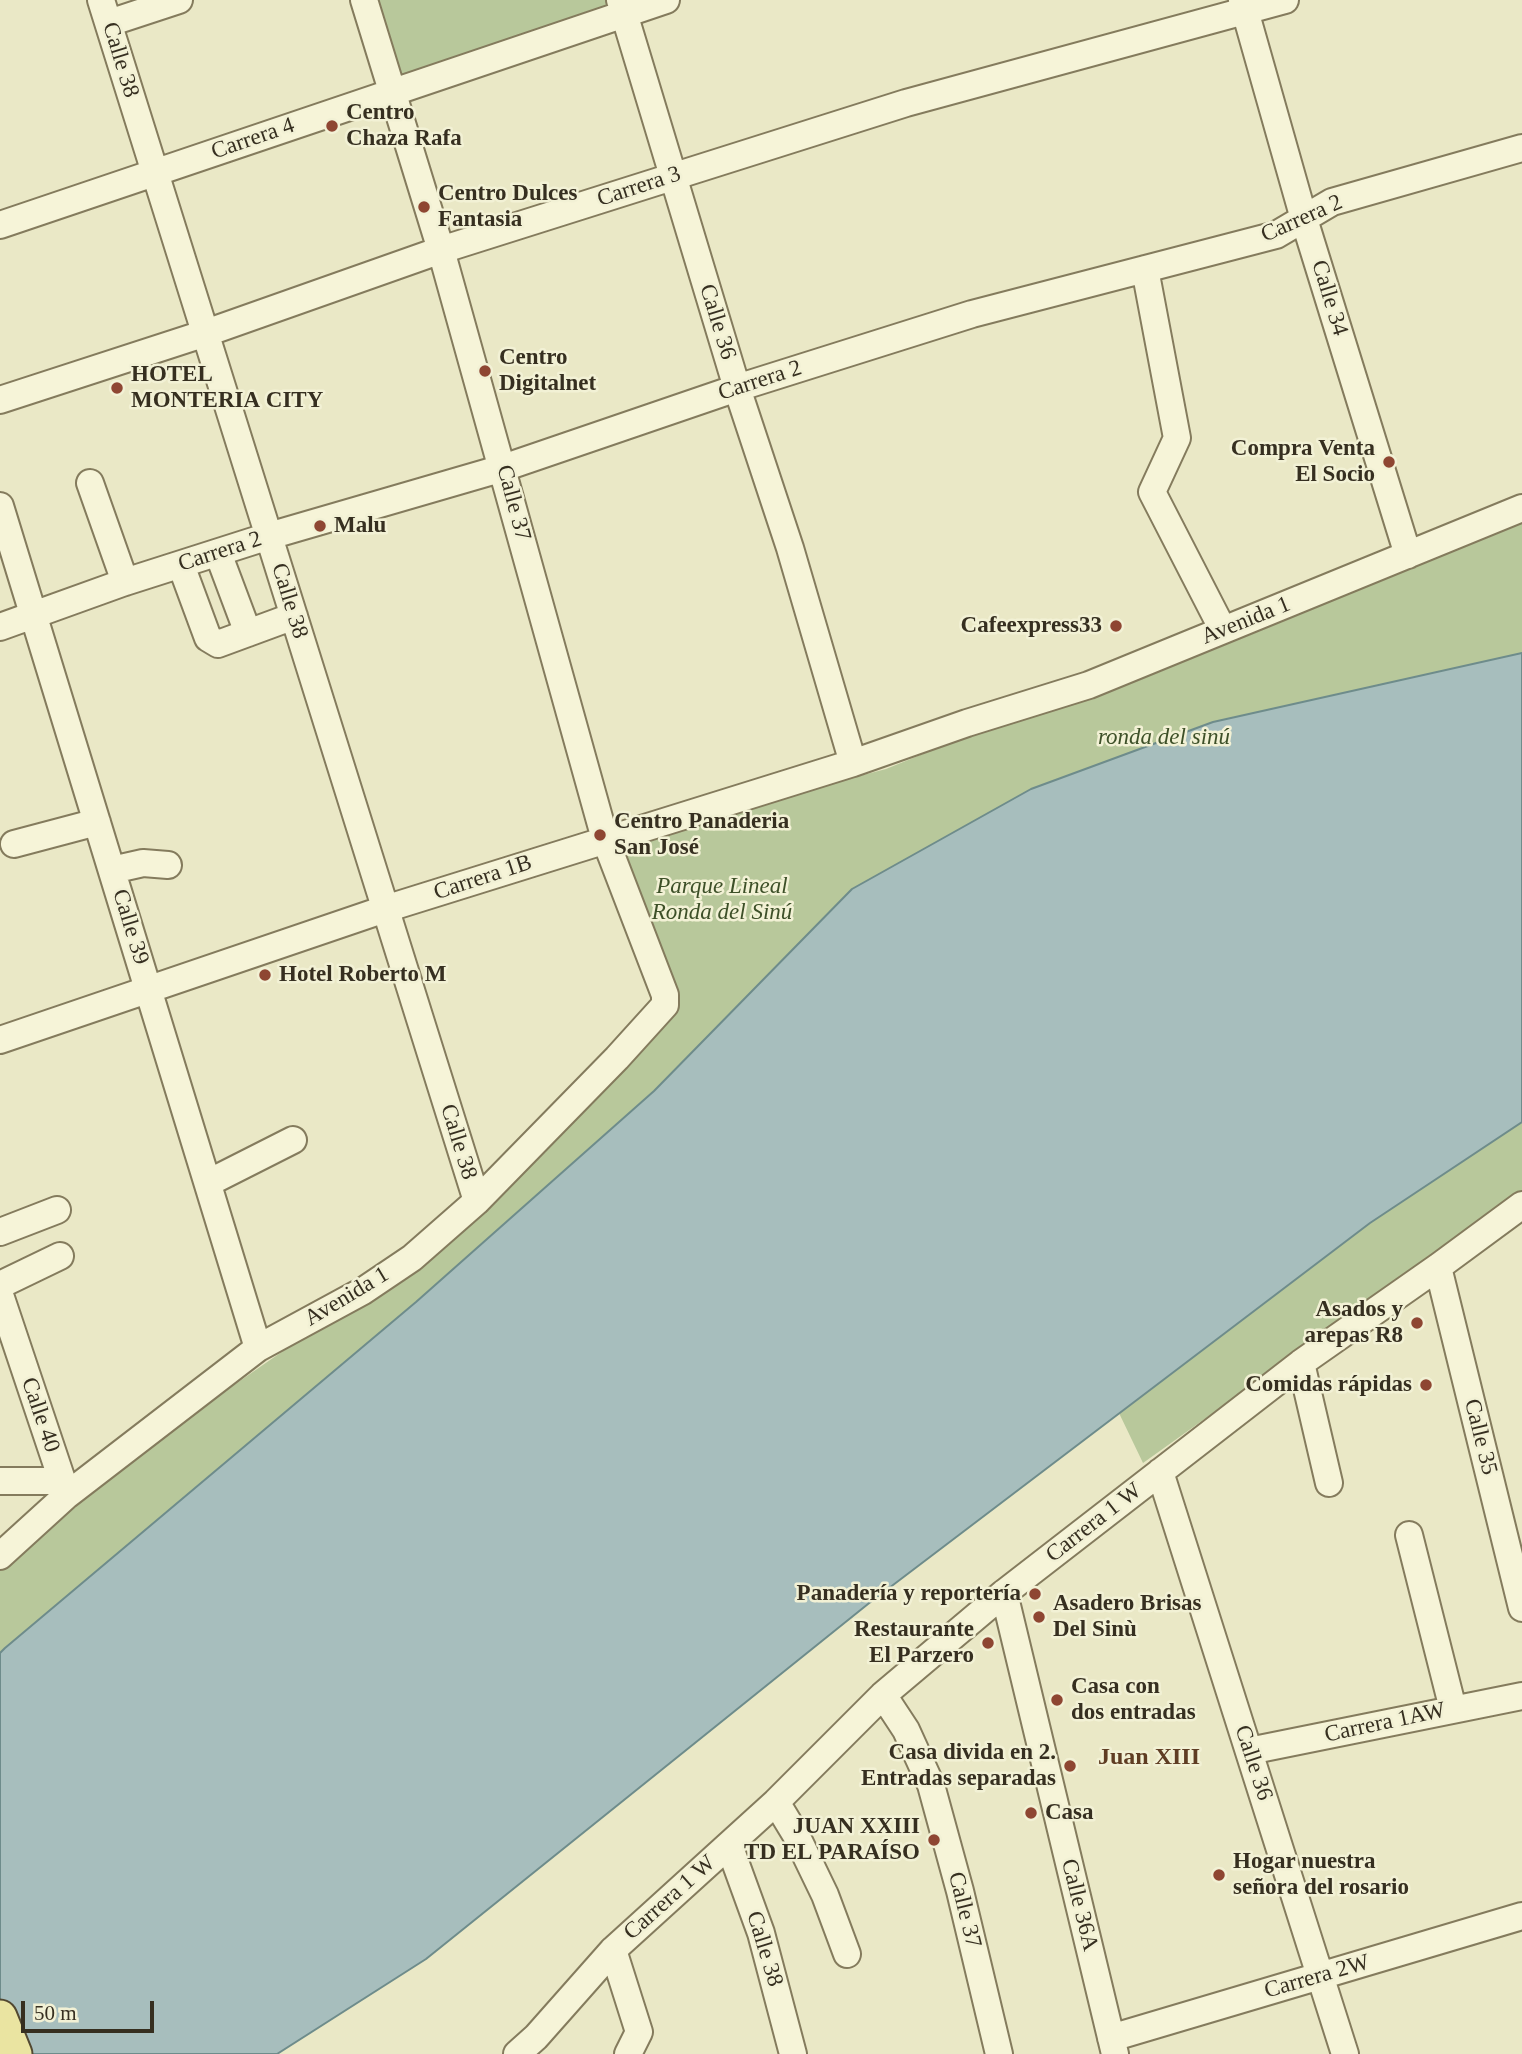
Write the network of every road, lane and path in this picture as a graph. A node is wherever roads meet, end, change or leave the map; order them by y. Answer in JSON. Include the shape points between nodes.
{"nodes":[{"id":1,"x":179,"y":0,"type":"edge"},
{"id":2,"x":364,"y":0,"type":"edge"},
{"id":3,"x":666,"y":0,"type":"edge"},
{"id":4,"x":1285,"y":0,"type":"edge"},
{"id":5,"x":1244,"y":6,"type":"edge"},
{"id":6,"x":622,"y":7,"type":"edge"},
{"id":7,"x":105,"y":12,"type":"edge"},
{"id":8,"x":393,"y":92,"type":"junction"},
{"id":9,"x":1522,"y":148,"type":"edge"},
{"id":10,"x":155,"y":173,"type":"junction"},
{"id":11,"x":674,"y":176,"type":"junction"},
{"id":12,"x":1304,"y":219,"type":"junction"},
{"id":13,"x":0,"y":225,"type":"edge"},
{"id":14,"x":441,"y":250,"type":"junction"},
{"id":15,"x":1145,"y":269,"type":"junction"},
{"id":16,"x":205,"y":333,"type":"junction"},
{"id":17,"x":737,"y":388,"type":"junction"},
{"id":18,"x":0,"y":400,"type":"edge"},
{"id":19,"x":503,"y":468,"type":"junction"},
{"id":20,"x":90,"y":483,"type":"dead end"},
{"id":21,"x":0,"y":506,"type":"edge"},
{"id":22,"x":1522,"y":508,"type":"edge"},
{"id":23,"x":269,"y":536,"type":"junction"},
{"id":24,"x":218,"y":553,"type":"junction"},
{"id":25,"x":1408,"y":555,"type":"junction"},
{"id":26,"x":181,"y":565,"type":"junction"},
{"id":27,"x":125,"y":583,"type":"junction"},
{"id":28,"x":34,"y":615,"type":"junction"},
{"id":29,"x":294,"y":616,"type":"junction"},
{"id":30,"x":0,"y":627,"type":"edge"},
{"id":31,"x":1223,"y":630,"type":"junction"},
{"id":32,"x":248,"y":633,"type":"junction"},
{"id":33,"x":967,"y":723,"type":"joint"},
{"id":34,"x":853,"y":763,"type":"junction"},
{"id":35,"x":97,"y":822,"type":"junction"},
{"id":36,"x":606,"y":839,"type":"junction"},
{"id":37,"x":14,"y":844,"type":"dead end"},
{"id":38,"x":168,"y":864,"type":"dead end"},
{"id":39,"x":112,"y":870,"type":"junction"},
{"id":40,"x":386,"y":909,"type":"junction"},
{"id":41,"x":149,"y":990,"type":"junction"},
{"id":42,"x":665,"y":1005,"type":"joint"},
{"id":43,"x":0,"y":1040,"type":"edge"},
{"id":44,"x":293,"y":1140,"type":"dead end"},
{"id":45,"x":208,"y":1183,"type":"junction"},
{"id":46,"x":477,"y":1201,"type":"junction"},
{"id":47,"x":1522,"y":1205,"type":"edge"},
{"id":48,"x":57,"y":1210,"type":"dead end"},
{"id":49,"x":0,"y":1232,"type":"edge"},
{"id":50,"x":60,"y":1256,"type":"dead end"},
{"id":51,"x":1438,"y":1267,"type":"junction"},
{"id":52,"x":0,"y":1286,"type":"edge"},
{"id":53,"x":0,"y":1295,"type":"edge"},
{"id":54,"x":258,"y":1349,"type":"junction"},
{"id":55,"x":1301,"y":1363,"type":"junction"},
{"id":56,"x":1160,"y":1472,"type":"junction"},
{"id":57,"x":0,"y":1481,"type":"edge"},
{"id":58,"x":1329,"y":1483,"type":"dead end"},
{"id":59,"x":65,"y":1488,"type":"junction"},
{"id":60,"x":1409,"y":1535,"type":"dead end"},
{"id":61,"x":0,"y":1556,"type":"edge"},
{"id":62,"x":1004,"y":1593,"type":"junction"},
{"id":63,"x":1522,"y":1608,"type":"edge"},
{"id":64,"x":883,"y":1695,"type":"junction"},
{"id":65,"x":1522,"y":1696,"type":"edge"},
{"id":66,"x":1453,"y":1709,"type":"junction"},
{"id":67,"x":1249,"y":1751,"type":"junction"},
{"id":68,"x":776,"y":1802,"type":"junction"},
{"id":69,"x":729,"y":1845,"type":"junction"},
{"id":70,"x":1522,"y":1916,"type":"edge"},
{"id":71,"x":613,"y":1950,"type":"junction"},
{"id":72,"x":847,"y":1954,"type":"dead end"},
{"id":73,"x":1321,"y":1976,"type":"junction"},
{"id":74,"x":0,"y":2017,"type":"edge"},
{"id":75,"x":1113,"y":2046,"type":"edge"},
{"id":76,"x":15,"y":2054,"type":"edge"},
{"id":77,"x":517,"y":2054,"type":"edge"},
{"id":78,"x":628,"y":2054,"type":"edge"},
{"id":79,"x":793,"y":2054,"type":"edge"},
{"id":80,"x":999,"y":2054,"type":"edge"},
{"id":81,"x":1345,"y":2054,"type":"edge"}],
"edges":[{"from":1,"to":7,"type":"street"},
{"from":2,"to":8,"type":"street","name":"Calle 37"},
{"from":3,"to":6,"type":"street","name":"Carrera 4"},
{"from":4,"to":5,"type":"street","name":"Carrera 3"},
{"from":5,"to":11,"type":"street","name":"Carrera 3","via":[[906,103]]},
{"from":5,"to":12,"type":"street","name":"Calle 34"},
{"from":6,"to":8,"type":"street","name":"Carrera 4"},
{"from":6,"to":11,"type":"street","name":"Calle 36"},
{"from":7,"to":10,"type":"street","name":"Calle 38"},
{"from":8,"to":10,"type":"street","name":"Carrera 4"},
{"from":8,"to":14,"type":"street","name":"Calle 37"},
{"from":9,"to":12,"type":"street","name":"Carrera 2","via":[[1332,202]]},
{"from":10,"to":13,"type":"street","name":"Carrera 4"},
{"from":10,"to":16,"type":"street","name":"Calle 38"},
{"from":11,"to":14,"type":"street","name":"Carrera 3"},
{"from":11,"to":17,"type":"street","name":"Calle 36"},
{"from":12,"to":15,"type":"street","name":"Carrera 2","via":[[1276,235]]},
{"from":12,"to":25,"type":"street","name":"Calle 34"},
{"from":14,"to":16,"type":"street","name":"Carrera 3"},
{"from":14,"to":19,"type":"street","name":"Calle 37"},
{"from":15,"to":17,"type":"street","name":"Carrera 2","via":[[972,314]]},
{"from":15,"to":31,"type":"street","via":[[1177,438],[1152,492]]},
{"from":16,"to":18,"type":"street","name":"Carrera 3"},
{"from":16,"to":23,"type":"street","name":"Calle 38"},
{"from":17,"to":19,"type":"street","name":"Carrera 2"},
{"from":17,"to":34,"type":"street","name":"Calle 36"},
{"from":19,"to":23,"type":"street","name":"Carrera 2"},
{"from":19,"to":36,"type":"street","name":"Calle 37"},
{"from":20,"to":27,"type":"street"},
{"from":21,"to":28,"type":"street","name":"Calle 39"},
{"from":22,"to":25,"type":"street","name":"Avenida 1"},
{"from":23,"to":24,"type":"street","name":"Carrera 2"},
{"from":23,"to":29,"type":"street","name":"Calle 38"},
{"from":24,"to":26,"type":"street","name":"Carrera 2"},
{"from":24,"to":32,"type":"street"},
{"from":25,"to":31,"type":"street","name":"Avenida 1"},
{"from":26,"to":27,"type":"street","name":"Carrera 2"},
{"from":26,"to":32,"type":"street","via":[[208,638],[218,644]]},
{"from":27,"to":28,"type":"street","name":"Carrera 2"},
{"from":28,"to":30,"type":"street","name":"Carrera 2"},
{"from":28,"to":35,"type":"street","name":"Calle 39"},
{"from":29,"to":32,"type":"street"},
{"from":29,"to":40,"type":"street","name":"Calle 38"},
{"from":31,"to":33,"type":"street","name":"Avenida 1","via":[[1089,685]]},
{"from":33,"to":34,"type":"street","name":"Carrera 1B"},
{"from":34,"to":36,"type":"street","name":"Carrera 1B"},
{"from":35,"to":37,"type":"street"},
{"from":35,"to":39,"type":"street","name":"Calle 39"},
{"from":36,"to":40,"type":"street","name":"Carrera 1B"},
{"from":36,"to":42,"type":"street","name":"Calle 37"},
{"from":38,"to":39,"type":"street","via":[[143,863]]},
{"from":39,"to":41,"type":"street","name":"Calle 39"},
{"from":40,"to":41,"type":"street","name":"Carrera 1B"},
{"from":40,"to":46,"type":"street","name":"Calle 38"},
{"from":41,"to":43,"type":"street","name":"Carrera 1B"},
{"from":41,"to":45,"type":"street","name":"Calle 39"},
{"from":42,"to":46,"type":"street","name":"Avenida 1"},
{"from":44,"to":45,"type":"street"},
{"from":45,"to":54,"type":"street","name":"Calle 39"},
{"from":46,"to":54,"type":"street","name":"Avenida 1","via":[[412,1258]]},
{"from":47,"to":51,"type":"street","name":"Carrera 1 W"},
{"from":48,"to":49,"type":"street"},
{"from":50,"to":52,"type":"street"},
{"from":51,"to":55,"type":"street","name":"Carrera 1 W"},
{"from":51,"to":63,"type":"street","name":"Calle 35"},
{"from":53,"to":59,"type":"street","name":"Calle 40"},
{"from":54,"to":59,"type":"street","name":"Avenida 1"},
{"from":55,"to":56,"type":"street","name":"Carrera 1 W"},
{"from":55,"to":58,"type":"street"},
{"from":56,"to":62,"type":"street","name":"Carrera 1 W"},
{"from":56,"to":67,"type":"street","name":"Calle 36"},
{"from":57,"to":59,"type":"street"},
{"from":59,"to":61,"type":"street","name":"Avenida 1"},
{"from":60,"to":66,"type":"street"},
{"from":62,"to":64,"type":"street","name":"Carrera 1 W"},
{"from":62,"to":75,"type":"street","name":"Calle 36A"},
{"from":64,"to":68,"type":"street","name":"Carrera 1 W"},
{"from":64,"to":80,"type":"street","name":"Calle 37","via":[[906,1730],[931,1785]]},
{"from":65,"to":66,"type":"street","name":"Carrera 1AW"},
{"from":66,"to":67,"type":"street","name":"Carrera 1AW"},
{"from":67,"to":73,"type":"street","name":"Calle 36"},
{"from":68,"to":69,"type":"street","name":"Carrera 1 W"},
{"from":68,"to":72,"type":"street","via":[[825,1895]]},
{"from":69,"to":71,"type":"street","name":"Carrera 1 W"},
{"from":69,"to":79,"type":"street","name":"Calle 38","via":[[761,1933]]},
{"from":70,"to":73,"type":"street","name":"Carrera 2W"},
{"from":71,"to":77,"type":"street","name":"Carrera 1 W"},
{"from":71,"to":78,"type":"street","via":[[639,2032]]},
{"from":73,"to":75,"type":"street","name":"Carrera 2W"},
{"from":73,"to":81,"type":"street","name":"Calle 36"},
{"from":74,"to":76,"type":"main road"}]}
